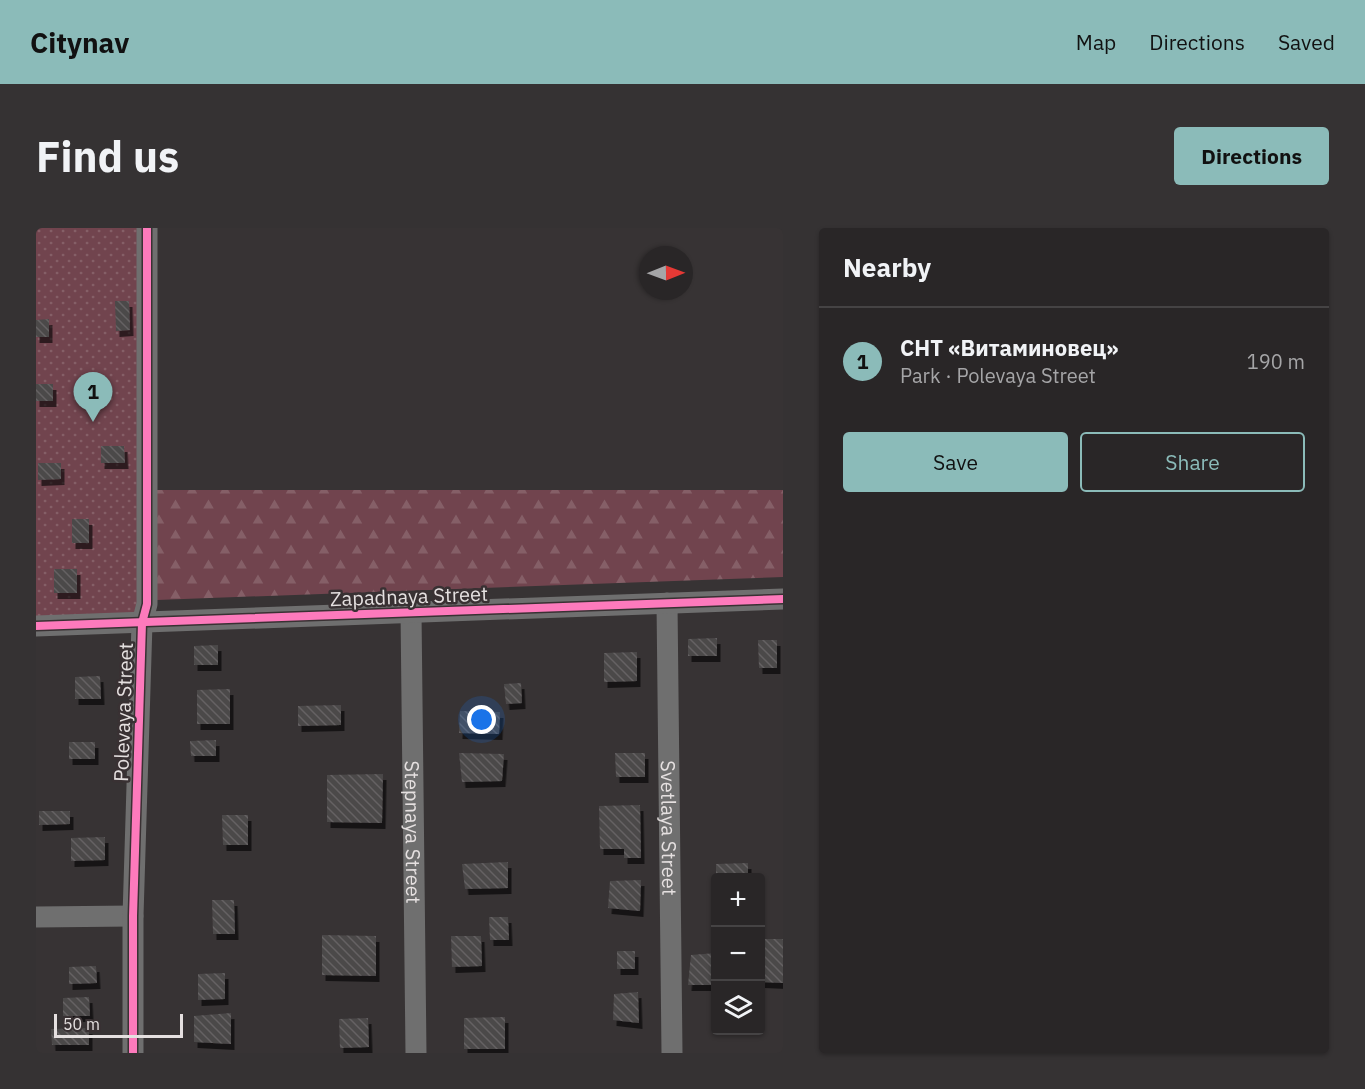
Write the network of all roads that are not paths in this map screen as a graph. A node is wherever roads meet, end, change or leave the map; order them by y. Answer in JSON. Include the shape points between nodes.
{"nodes":[{"id":1,"x":147,"y":228,"type":"edge"},
{"id":2,"x":783,"y":599,"type":"edge"},
{"id":3,"x":667,"y":603,"type":"junction"},
{"id":4,"x":411,"y":612,"type":"junction"},
{"id":5,"x":142,"y":623,"type":"junction"},
{"id":6,"x":36,"y":626,"type":"edge"},
{"id":7,"x":133,"y":916,"type":"junction"},
{"id":8,"x":36,"y":917,"type":"edge"},
{"id":9,"x":134,"y":1053,"type":"edge"},
{"id":10,"x":416,"y":1053,"type":"edge"},
{"id":11,"x":672,"y":1053,"type":"edge"}],
"edges":[{"from":1,"to":5,"type":"street","name":"Polevaya Street","via":[[147,604]]},
{"from":2,"to":3,"type":"street","name":"Zapadnaya Street"},
{"from":3,"to":4,"type":"street","name":"Zapadnaya Street"},
{"from":3,"to":11,"type":"street","name":"Svetlaya Street"},
{"from":4,"to":5,"type":"street","name":"Zapadnaya Street"},
{"from":4,"to":10,"type":"street","name":"Stepnaya Street"},
{"from":5,"to":6,"type":"street","name":"Zapadnaya Street"},
{"from":5,"to":7,"type":"street","name":"Polevaya Street"},
{"from":7,"to":8,"type":"street"},
{"from":7,"to":9,"type":"street","name":"Polevaya Street"}]}
